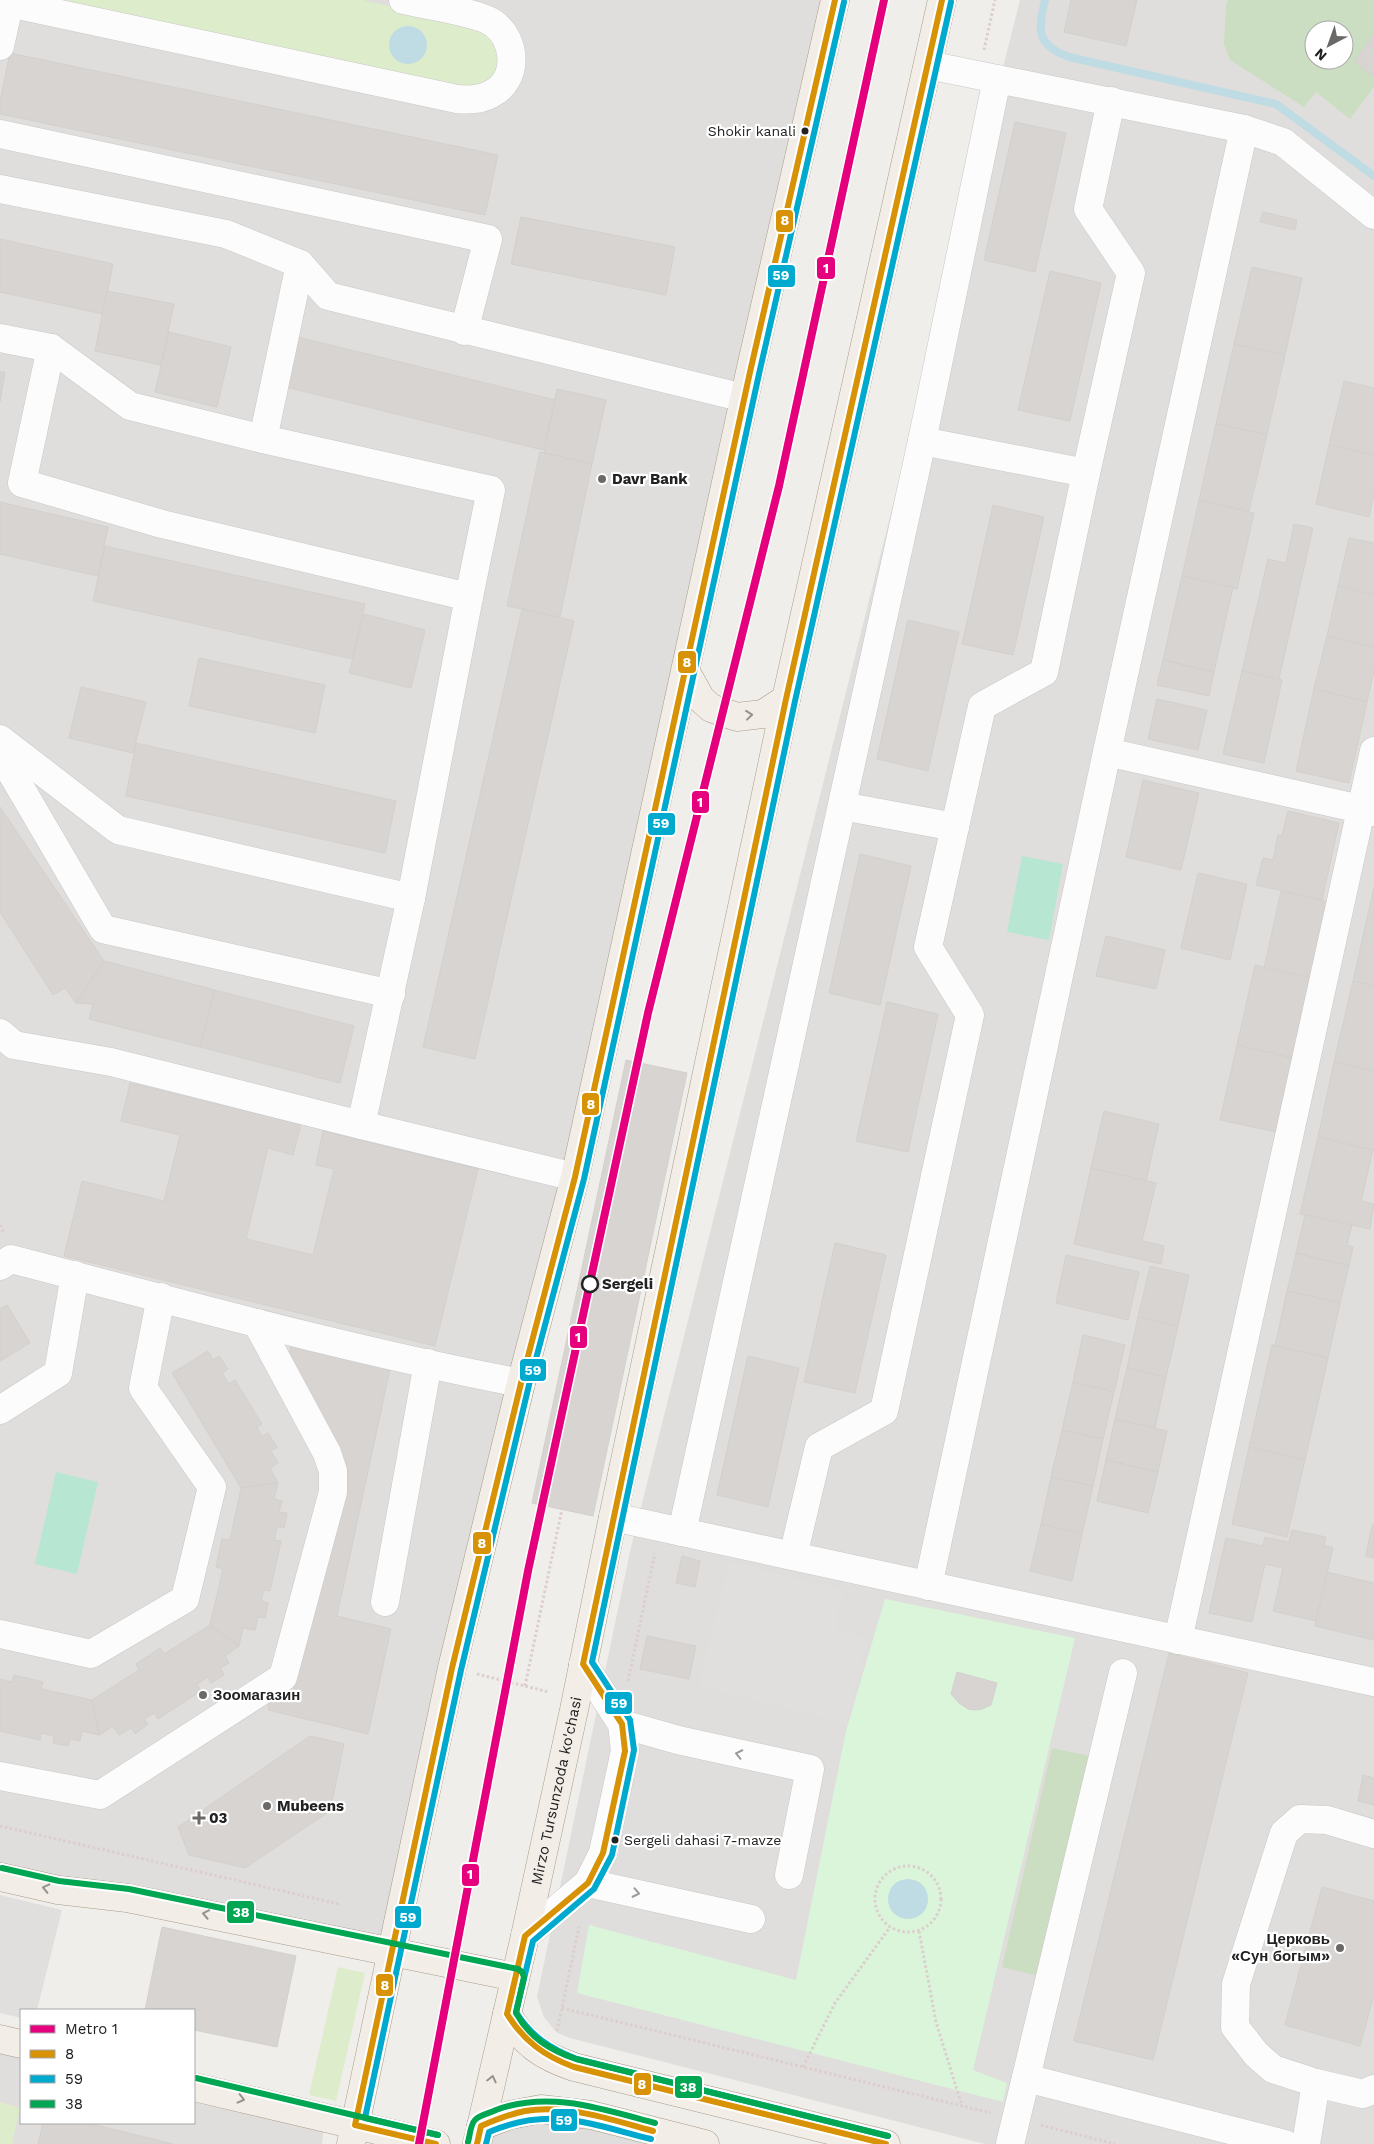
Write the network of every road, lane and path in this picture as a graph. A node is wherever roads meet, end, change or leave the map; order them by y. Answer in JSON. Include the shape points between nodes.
{"nodes":[{"id":1,"x":60,"y":0,"type":"edge"},
{"id":2,"x":403,"y":0,"type":"edge"},
{"id":3,"x":834,"y":0,"type":"edge"},
{"id":4,"x":942,"y":0,"type":"edge"},
{"id":5,"x":9,"y":2,"type":"edge"},
{"id":6,"x":94,"y":22,"type":"junction"},
{"id":7,"x":0,"y":46,"type":"edge"},
{"id":8,"x":928,"y":65,"type":"junction"},
{"id":9,"x":997,"y":78,"type":"junction"},
{"id":10,"x":1111,"y":101,"type":"junction"},
{"id":11,"x":1244,"y":129,"type":"junction"},
{"id":12,"x":0,"y":134,"type":"edge"},
{"id":13,"x":0,"y":189,"type":"edge"},
{"id":14,"x":1374,"y":215,"type":"edge"},
{"id":15,"x":300,"y":264,"type":"junction"},
{"id":16,"x":464,"y":331,"type":"junction"},
{"id":17,"x":0,"y":338,"type":"edge"},
{"id":18,"x":51,"y":348,"type":"junction"},
{"id":19,"x":744,"y":398,"type":"junction"},
{"id":20,"x":263,"y":439,"type":"junction"},
{"id":21,"x":922,"y":440,"type":"junction"},
{"id":22,"x":1086,"y":473,"type":"junction"},
{"id":23,"x":468,"y":597,"type":"junction"},
{"id":24,"x":686,"y":672,"type":"junction"},
{"id":25,"x":786,"y":699,"type":"junction"},
{"id":26,"x":0,"y":739,"type":"edge"},
{"id":27,"x":1374,"y":751,"type":"edge"},
{"id":28,"x":1107,"y":752,"type":"junction"},
{"id":29,"x":0,"y":753,"type":"edge"},
{"id":30,"x":842,"y":806,"type":"junction"},
{"id":31,"x":1368,"y":810,"type":"edge"},
{"id":32,"x":955,"y":827,"type":"junction"},
{"id":33,"x":412,"y":898,"type":"junction"},
{"id":34,"x":391,"y":994,"type":"junction"},
{"id":35,"x":0,"y":1033,"type":"edge"},
{"id":36,"x":361,"y":1125,"type":"junction"},
{"id":37,"x":575,"y":1177,"type":"junction"},
{"id":38,"x":0,"y":1266,"type":"edge"},
{"id":39,"x":75,"y":1275,"type":"junction"},
{"id":40,"x":161,"y":1297,"type":"junction"},
{"id":41,"x":257,"y":1323,"type":"junction"},
{"id":42,"x":428,"y":1363,"type":"junction"},
{"id":43,"x":521,"y":1383,"type":"junction"},
{"id":44,"x":0,"y":1410,"type":"edge"},
{"id":45,"x":562,"y":1509,"type":"dead end"},
{"id":46,"x":613,"y":1517,"type":"junction"},
{"id":47,"x":682,"y":1532,"type":"junction"},
{"id":48,"x":793,"y":1556,"type":"junction"},
{"id":49,"x":928,"y":1586,"type":"junction"},
{"id":50,"x":385,"y":1602,"type":"dead end"},
{"id":51,"x":0,"y":1634,"type":"edge"},
{"id":52,"x":1178,"y":1640,"type":"junction"},
{"id":53,"x":583,"y":1664,"type":"junction"},
{"id":54,"x":472,"y":1673,"type":"dead end"},
{"id":55,"x":1122,"y":1674,"type":"dead end"},
{"id":56,"x":1374,"y":1682,"type":"edge"},
{"id":57,"x":525,"y":1686,"type":"junction"},
{"id":58,"x":549,"y":1692,"type":"dead end"},
{"id":59,"x":622,"y":1724,"type":"junction"},
{"id":60,"x":0,"y":1776,"type":"edge"},
{"id":61,"x":0,"y":1826,"type":"edge"},
{"id":62,"x":1374,"y":1834,"type":"edge"},
{"id":63,"x":789,"y":1875,"type":"dead end"},
{"id":64,"x":0,"y":1877,"type":"edge"},
{"id":65,"x":588,"y":1883,"type":"junction"},
{"id":66,"x":339,"y":1904,"type":"dead end"},
{"id":67,"x":752,"y":1919,"type":"dead end"},
{"id":68,"x":890,"y":1927,"type":"junction"},
{"id":69,"x":919,"y":1931,"type":"junction"},
{"id":70,"x":525,"y":1936,"type":"junction"},
{"id":71,"x":391,"y":1951,"type":"junction"},
{"id":72,"x":515,"y":1977,"type":"junction"},
{"id":73,"x":562,"y":2008,"type":"junction"},
{"id":74,"x":507,"y":2014,"type":"junction"},
{"id":75,"x":556,"y":2032,"type":"dead end"},
{"id":76,"x":0,"y":2039,"type":"edge"},
{"id":77,"x":20,"y":2044,"type":"edge"},
{"id":78,"x":803,"y":2067,"type":"junction"},
{"id":79,"x":1026,"y":2078,"type":"junction"},
{"id":80,"x":1316,"y":2083,"type":"junction"},
{"id":81,"x":195,"y":2087,"type":"edge"},
{"id":82,"x":1374,"y":2089,"type":"edge"},
{"id":83,"x":962,"y":2106,"type":"junction"},
{"id":84,"x":1013,"y":2131,"type":"edge"},
{"id":85,"x":353,"y":2135,"type":"edge"},
{"id":86,"x":479,"y":2135,"type":"edge"},
{"id":87,"x":436,"y":2144,"type":"edge"},
{"id":88,"x":705,"y":2144,"type":"edge"},
{"id":89,"x":886,"y":2144,"type":"edge"},
{"id":90,"x":1115,"y":2144,"type":"edge"},
{"id":91,"x":1284,"y":2144,"type":"edge"},
{"id":92,"x":1306,"y":2144,"type":"edge"}],
"edges":[{"from":1,"to":6,"type":"street","via":[[77,14]]},
{"from":2,"to":6,"type":"street","via":[[482,18],[498,27],[511,52],[510,71],[502,85],[490,95],[457,99]]},
{"from":3,"to":19,"type":"main road"},
{"from":4,"to":8,"type":"main road","name":"Mirzo Tursunzoda ko'chasi"},
{"from":5,"to":6,"type":"street"},
{"from":5,"to":7,"type":"street"},
{"from":8,"to":9,"type":"street"},
{"from":8,"to":25,"type":"main road","name":"Mirzo Tursunzoda ko'chasi"},
{"from":9,"to":10,"type":"street"},
{"from":9,"to":21,"type":"street"},
{"from":10,"to":11,"type":"street"},
{"from":10,"to":22,"type":"street","via":[[1088,209],[1131,273]]},
{"from":11,"to":14,"type":"street","via":[[1283,142]]},
{"from":11,"to":28,"type":"street"},
{"from":12,"to":16,"type":"street","via":[[488,240]]},
{"from":13,"to":15,"type":"street","via":[[226,234]]},
{"from":15,"to":16,"type":"street","via":[[328,296]]},
{"from":15,"to":20,"type":"street"},
{"from":16,"to":19,"type":"street"},
{"from":17,"to":18,"type":"street"},
{"from":18,"to":20,"type":"street","via":[[130,406]]},
{"from":18,"to":23,"type":"street","via":[[22,482],[162,524]]},
{"from":19,"to":24,"type":"main road"},
{"from":20,"to":23,"type":"street","via":[[491,490]]},
{"from":21,"to":22,"type":"street"},
{"from":21,"to":30,"type":"street"},
{"from":22,"to":32,"type":"street","via":[[1044,672],[982,706]]},
{"from":23,"to":33,"type":"street"},
{"from":24,"to":25,"type":"main road","one_way":true,"via":[[701,699],[711,708],[737,717],[763,714]]},
{"from":24,"to":37,"type":"main road"},
{"from":25,"to":46,"type":"main road","name":"Mirzo Tursunzoda ko'chasi"},
{"from":26,"to":33,"type":"street","via":[[118,830]]},
{"from":27,"to":31,"type":"street"},
{"from":28,"to":31,"type":"street"},
{"from":28,"to":49,"type":"street"},
{"from":29,"to":34,"type":"street","via":[[103,929]]},
{"from":30,"to":32,"type":"street"},
{"from":30,"to":47,"type":"street"},
{"from":31,"to":52,"type":"street"},
{"from":32,"to":48,"type":"street","via":[[928,947],[970,1015],[884,1412],[819,1447]]},
{"from":33,"to":34,"type":"street"},
{"from":34,"to":36,"type":"street"},
{"from":35,"to":36,"type":"street","via":[[14,1045],[111,1062]]},
{"from":36,"to":37,"type":"street"},
{"from":37,"to":43,"type":"main road"},
{"from":38,"to":39,"type":"street","via":[[11,1258]]},
{"from":39,"to":40,"type":"street"},
{"from":39,"to":44,"type":"street","via":[[58,1373]]},
{"from":40,"to":41,"type":"street"},
{"from":40,"to":51,"type":"street","via":[[143,1388],[212,1487],[185,1599],[91,1654]]},
{"from":41,"to":42,"type":"street"},
{"from":41,"to":60,"type":"street","via":[[327,1453],[333,1471],[332,1492],[283,1677],[100,1795]]},
{"from":42,"to":43,"type":"street"},
{"from":42,"to":50,"type":"street"},
{"from":43,"to":71,"type":"main road","via":[[452,1668]]},
{"from":45,"to":57,"type":"path"},
{"from":46,"to":47,"type":"street"},
{"from":46,"to":53,"type":"main road","name":"Mirzo Tursunzoda ko'chasi"},
{"from":47,"to":48,"type":"street"},
{"from":48,"to":49,"type":"street"},
{"from":49,"to":52,"type":"street"},
{"from":52,"to":56,"type":"street"},
{"from":53,"to":59,"type":"street"},
{"from":53,"to":70,"type":"main road","name":"Mirzo Tursunzoda ko'chasi"},
{"from":54,"to":57,"type":"path"},
{"from":55,"to":79,"type":"street"},
{"from":57,"to":58,"type":"path"},
{"from":63,"to":59,"type":"street","one_way":true,"via":[[810,1770]]},
{"from":59,"to":65,"type":"street","via":[[625,1751],[602,1853]]},
{"from":61,"to":66,"type":"path"},
{"from":62,"to":80,"type":"street","via":[[1327,1820],[1300,1819],[1284,1833],[1236,1984],[1235,2027],[1256,2054],[1273,2068]]},
{"from":71,"to":64,"type":"main road","one_way":true,"via":[[127,1898],[58,1890]]},
{"from":65,"to":67,"type":"street","one_way":true},
{"from":65,"to":70,"type":"street"},
{"from":65,"to":73,"type":"path"},
{"from":68,"to":69,"type":"path","via":[[908,1933]]},
{"from":68,"to":69,"type":"path","via":[[879,1915],[875,1893],[887,1873],[897,1867],[909,1866],[930,1874],[941,1894],[937,1917]]},
{"from":68,"to":78,"type":"path","via":[[835,2003]]},
{"from":69,"to":83,"type":"path","via":[[936,2022]]},
{"from":70,"to":72,"type":"main road","name":"Mirzo Tursunzoda ko'chasi"},
{"from":71,"to":72,"type":"main road"},
{"from":71,"to":85,"type":"main road"},
{"from":72,"to":74,"type":"main road","name":"Mirzo Tursunzoda ko'chasi"},
{"from":73,"to":75,"type":"path"},
{"from":73,"to":78,"type":"path"},
{"from":86,"to":74,"type":"main road","name":"Mirzo Tursunzoda ko'chasi","one_way":true},
{"from":74,"to":89,"type":"main road","via":[[515,2028],[550,2059]]},
{"from":76,"to":77,"type":"main road"},
{"from":78,"to":83,"type":"path"},
{"from":79,"to":84,"type":"street"},
{"from":79,"to":91,"type":"street"},
{"from":80,"to":82,"type":"street","via":[[1363,2094]]},
{"from":80,"to":92,"type":"street"},
{"from":81,"to":85,"type":"main road","one_way":true},
{"from":83,"to":84,"type":"path"},
{"from":84,"to":90,"type":"path"},
{"from":85,"to":87,"type":"main road"},
{"from":86,"to":88,"type":"main road","via":[[510,2115],[541,2110],[591,2115]]}]}
